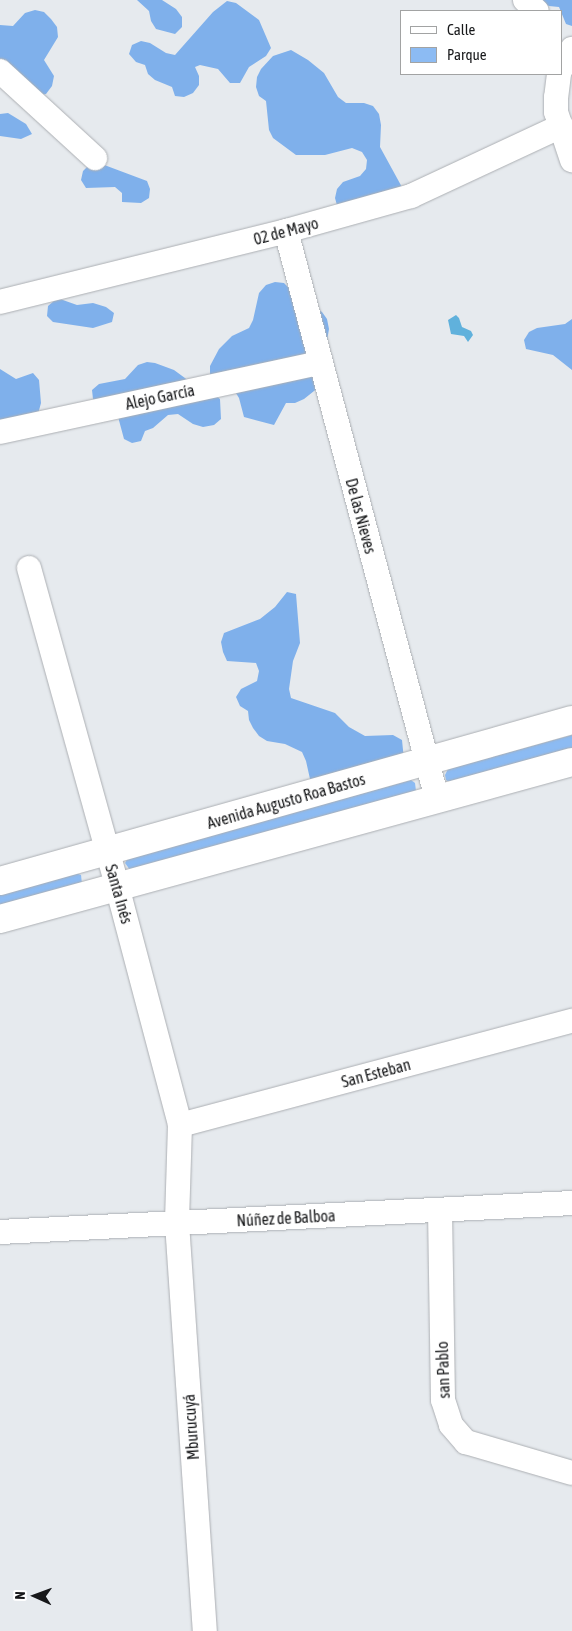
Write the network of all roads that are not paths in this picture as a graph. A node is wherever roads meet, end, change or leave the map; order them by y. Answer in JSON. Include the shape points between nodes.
{"nodes":[{"id":1,"x":525,"y":0,"type":"edge"},
{"id":2,"x":536,"y":10,"type":"edge"},
{"id":3,"x":562,"y":34,"type":"edge"},
{"id":4,"x":572,"y":44,"type":"edge"},
{"id":5,"x":572,"y":49,"type":"edge"},
{"id":6,"x":562,"y":67,"type":"edge"},
{"id":7,"x":0,"y":71,"type":"edge"},
{"id":8,"x":559,"y":75,"type":"edge"},
{"id":9,"x":561,"y":126,"type":"junction"},
{"id":10,"x":95,"y":158,"type":"dead end"},
{"id":11,"x":572,"y":160,"type":"edge"},
{"id":12,"x":286,"y":231,"type":"junction"},
{"id":13,"x":0,"y":302,"type":"edge"},
{"id":14,"x":320,"y":362,"type":"junction"},
{"id":15,"x":0,"y":432,"type":"edge"},
{"id":16,"x":29,"y":568,"type":"dead end"},
{"id":17,"x":572,"y":720,"type":"edge"},
{"id":18,"x":428,"y":761,"type":"junction"},
{"id":19,"x":572,"y":762,"type":"edge"},
{"id":20,"x":437,"y":800,"type":"junction"},
{"id":21,"x":106,"y":851,"type":"junction"},
{"id":22,"x":0,"y":881,"type":"edge"},
{"id":23,"x":117,"y":886,"type":"junction"},
{"id":24,"x":0,"y":919,"type":"edge"},
{"id":25,"x":572,"y":1021,"type":"edge"},
{"id":26,"x":180,"y":1125,"type":"junction"},
{"id":27,"x":572,"y":1204,"type":"edge"},
{"id":28,"x":440,"y":1210,"type":"junction"},
{"id":29,"x":178,"y":1223,"type":"junction"},
{"id":30,"x":0,"y":1232,"type":"edge"},
{"id":31,"x":572,"y":1473,"type":"edge"},
{"id":32,"x":205,"y":1631,"type":"edge"}],
"edges":[{"from":1,"to":2,"type":"street"},
{"from":3,"to":4,"type":"street"},
{"from":5,"to":6,"type":"street"},
{"from":7,"to":10,"type":"street"},
{"from":8,"to":9,"type":"street","via":[[556,104]]},
{"from":9,"to":11,"type":"street"},
{"from":9,"to":12,"type":"street","name":"02 de Mayo","via":[[411,196]]},
{"from":12,"to":13,"type":"street","name":"02 de Mayo"},
{"from":12,"to":14,"type":"street","name":"De las Nieves"},
{"from":14,"to":15,"type":"street","name":"Alejo García"},
{"from":14,"to":18,"type":"street","name":"De las Nieves"},
{"from":16,"to":21,"type":"street","name":"Santa Inés"},
{"from":17,"to":18,"type":"main road","name":"Avenida Augusto Roa Bastos"},
{"from":18,"to":20,"type":"street","name":"De las Nieves"},
{"from":18,"to":21,"type":"main road","name":"Avenida Augusto Roa Bastos"},
{"from":19,"to":20,"type":"main road"},
{"from":20,"to":23,"type":"main road"},
{"from":21,"to":22,"type":"main road","name":"Avenida Augusto Roa Bastos"},
{"from":21,"to":23,"type":"street","name":"Santa Inés"},
{"from":23,"to":24,"type":"main road"},
{"from":23,"to":26,"type":"street","name":"Santa Inés"},
{"from":25,"to":26,"type":"street","name":"San Esteban"},
{"from":26,"to":29,"type":"street","name":"Santa Inés"},
{"from":27,"to":28,"type":"street","name":"Núñez de Balboa"},
{"from":28,"to":29,"type":"street","name":"Núñez de Balboa"},
{"from":28,"to":31,"type":"street","name":"san Pablo","via":[[443,1400],[451,1425],[466,1442]]},
{"from":29,"to":30,"type":"street","name":"Núñez de Balboa"},
{"from":29,"to":32,"type":"street","name":"Mburucuyá"}]}
